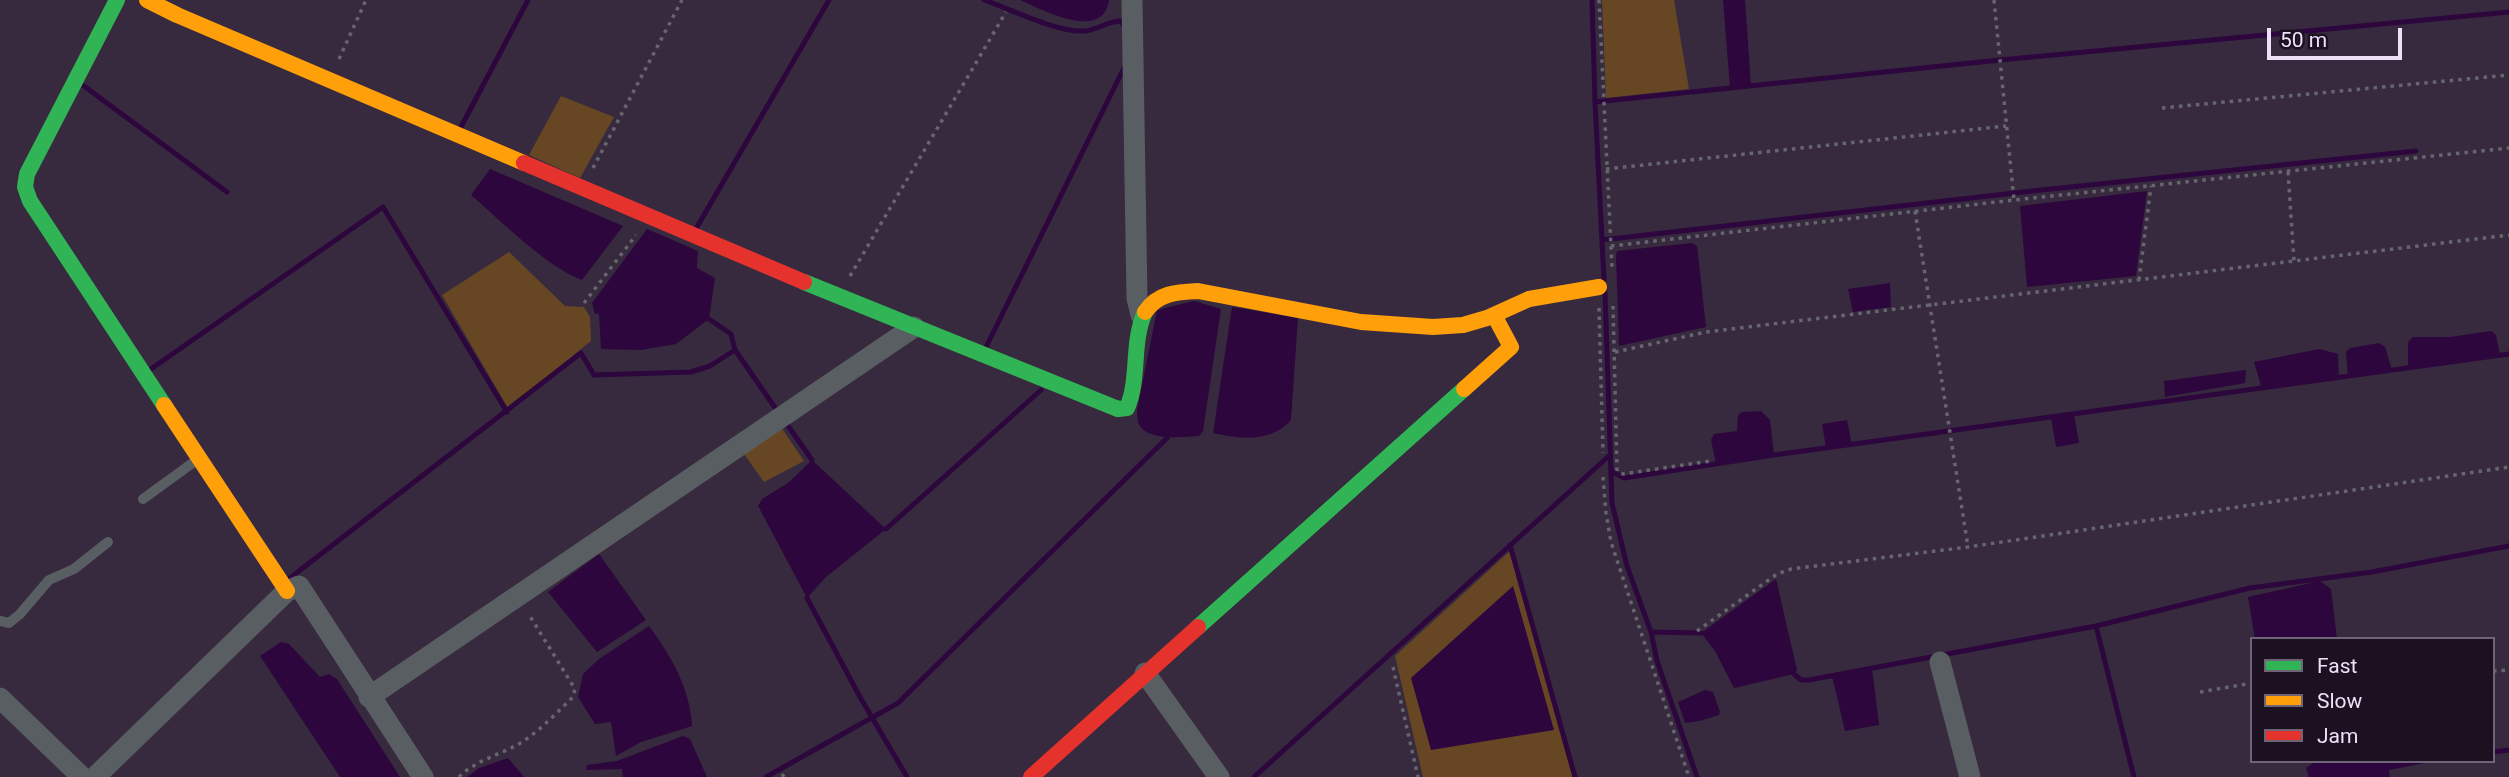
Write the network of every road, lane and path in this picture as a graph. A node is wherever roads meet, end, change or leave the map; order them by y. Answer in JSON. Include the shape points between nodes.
{"nodes":[{"id":1,"x":117,"y":0,"type":"edge"},
{"id":2,"x":147,"y":0,"type":"edge"},
{"id":3,"x":366,"y":0,"type":"edge"},
{"id":4,"x":682,"y":0,"type":"edge"},
{"id":5,"x":1132,"y":0,"type":"edge"},
{"id":6,"x":1994,"y":0,"type":"edge"},
{"id":7,"x":1006,"y":12,"type":"dead end"},
{"id":8,"x":2509,"y":75,"type":"edge"},
{"id":9,"x":329,"y":80,"type":"junction"},
{"id":10,"x":2162,"y":108,"type":"dead end"},
{"id":11,"x":2006,"y":126,"type":"junction"},
{"id":12,"x":2509,"y":148,"type":"edge"},
{"id":13,"x":1606,"y":169,"type":"dead end"},
{"id":14,"x":2288,"y":172,"type":"junction"},
{"id":15,"x":2151,"y":186,"type":"junction"},
{"id":16,"x":582,"y":188,"type":"junction"},
{"id":17,"x":2014,"y":200,"type":"junction"},
{"id":18,"x":1915,"y":211,"type":"junction"},
{"id":19,"x":650,"y":217,"type":"junction"},
{"id":20,"x":2509,"y":235,"type":"edge"},
{"id":21,"x":1611,"y":246,"type":"dead end"},
{"id":22,"x":2294,"y":261,"type":"junction"},
{"id":23,"x":2139,"y":280,"type":"junction"},
{"id":24,"x":1599,"y":287,"type":"joint"},
{"id":25,"x":838,"y":296,"type":"junction"},
{"id":26,"x":584,"y":303,"type":"dead end"},
{"id":27,"x":1930,"y":306,"type":"junction"},
{"id":28,"x":1141,"y":315,"type":"junction"},
{"id":29,"x":1494,"y":315,"type":"junction"},
{"id":30,"x":914,"y":327,"type":"junction"},
{"id":31,"x":1615,"y":352,"type":"dead end"},
{"id":32,"x":1603,"y":453,"type":"dead end"},
{"id":33,"x":200,"y":457,"type":"junction"},
{"id":34,"x":2509,"y":467,"type":"edge"},
{"id":35,"x":1603,"y":477,"type":"dead end"},
{"id":36,"x":143,"y":499,"type":"dead end"},
{"id":37,"x":108,"y":542,"type":"dead end"},
{"id":38,"x":1968,"y":547,"type":"junction"},
{"id":39,"x":287,"y":591,"type":"junction"},
{"id":40,"x":518,"y":596,"type":"junction"},
{"id":41,"x":0,"y":621,"type":"edge"},
{"id":42,"x":1697,"y":631,"type":"dead end"},
{"id":43,"x":1940,"y":662,"type":"dead end"},
{"id":44,"x":1393,"y":667,"type":"dead end"},
{"id":45,"x":1146,"y":673,"type":"junction"},
{"id":46,"x":2250,"y":683,"type":"edge"},
{"id":47,"x":2200,"y":692,"type":"dead end"},
{"id":48,"x":369,"y":697,"type":"junction"},
{"id":49,"x":0,"y":698,"type":"edge"},
{"id":50,"x":82,"y":777,"type":"edge"},
{"id":51,"x":95,"y":777,"type":"edge"},
{"id":52,"x":423,"y":777,"type":"edge"},
{"id":53,"x":458,"y":777,"type":"edge"},
{"id":54,"x":1031,"y":777,"type":"edge"},
{"id":55,"x":1219,"y":777,"type":"edge"},
{"id":56,"x":1418,"y":777,"type":"edge"},
{"id":57,"x":1689,"y":777,"type":"edge"},
{"id":58,"x":1970,"y":777,"type":"edge"}],
"edges":[{"from":1,"to":33,"type":"street","via":[[27,174],[25,187]]},
{"from":2,"to":9,"type":"street"},
{"from":3,"to":9,"type":"path"},
{"from":4,"to":16,"type":"path"},
{"from":5,"to":28,"type":"street","via":[[1137,298]]},
{"from":6,"to":11,"type":"path"},
{"from":7,"to":25,"type":"path"},
{"from":8,"to":10,"type":"path"},
{"from":9,"to":16,"type":"street"},
{"from":11,"to":13,"type":"path"},
{"from":11,"to":17,"type":"path"},
{"from":12,"to":14,"type":"path"},
{"from":14,"to":15,"type":"path"},
{"from":14,"to":22,"type":"path"},
{"from":15,"to":17,"type":"path"},
{"from":15,"to":23,"type":"path"},
{"from":16,"to":19,"type":"street"},
{"from":17,"to":18,"type":"path"},
{"from":18,"to":21,"type":"path"},
{"from":18,"to":27,"type":"path"},
{"from":19,"to":25,"type":"street"},
{"from":19,"to":26,"type":"path"},
{"from":20,"to":22,"type":"path"},
{"from":22,"to":23,"type":"path"},
{"from":23,"to":27,"type":"path"},
{"from":24,"to":29,"type":"street","via":[[1537,297]]},
{"from":24,"to":32,"type":"path"},
{"from":25,"to":30,"type":"street"},
{"from":27,"to":31,"type":"path","via":[[1706,332]]},
{"from":27,"to":38,"type":"path"},
{"from":28,"to":29,"type":"street","via":[[1150,302],[1184,290],[1396,326],[1463,325]]},
{"from":28,"to":30,"type":"street","via":[[1131,399],[1123,409]]},
{"from":29,"to":45,"type":"street","via":[[1511,347]]},
{"from":30,"to":40,"type":"street"},
{"from":33,"to":36,"type":"lane"},
{"from":33,"to":39,"type":"street"},
{"from":34,"to":38,"type":"path"},
{"from":35,"to":57,"type":"path","via":[[1611,542]]},
{"from":37,"to":41,"type":"lane","via":[[74,569],[49,580],[20,614],[9,622]]},
{"from":38,"to":42,"type":"path","via":[[1791,569],[1777,574]]},
{"from":39,"to":48,"type":"street","via":[[299,586]]},
{"from":39,"to":51,"type":"street"},
{"from":40,"to":48,"type":"street"},
{"from":40,"to":53,"type":"path","via":[[575,689],[573,697],[521,743]]},
{"from":43,"to":58,"type":"street"},
{"from":44,"to":56,"type":"path"},
{"from":45,"to":54,"type":"street"},
{"from":45,"to":55,"type":"street"},
{"from":46,"to":47,"type":"path"},
{"from":48,"to":52,"type":"street"},
{"from":49,"to":50,"type":"street"}]}
